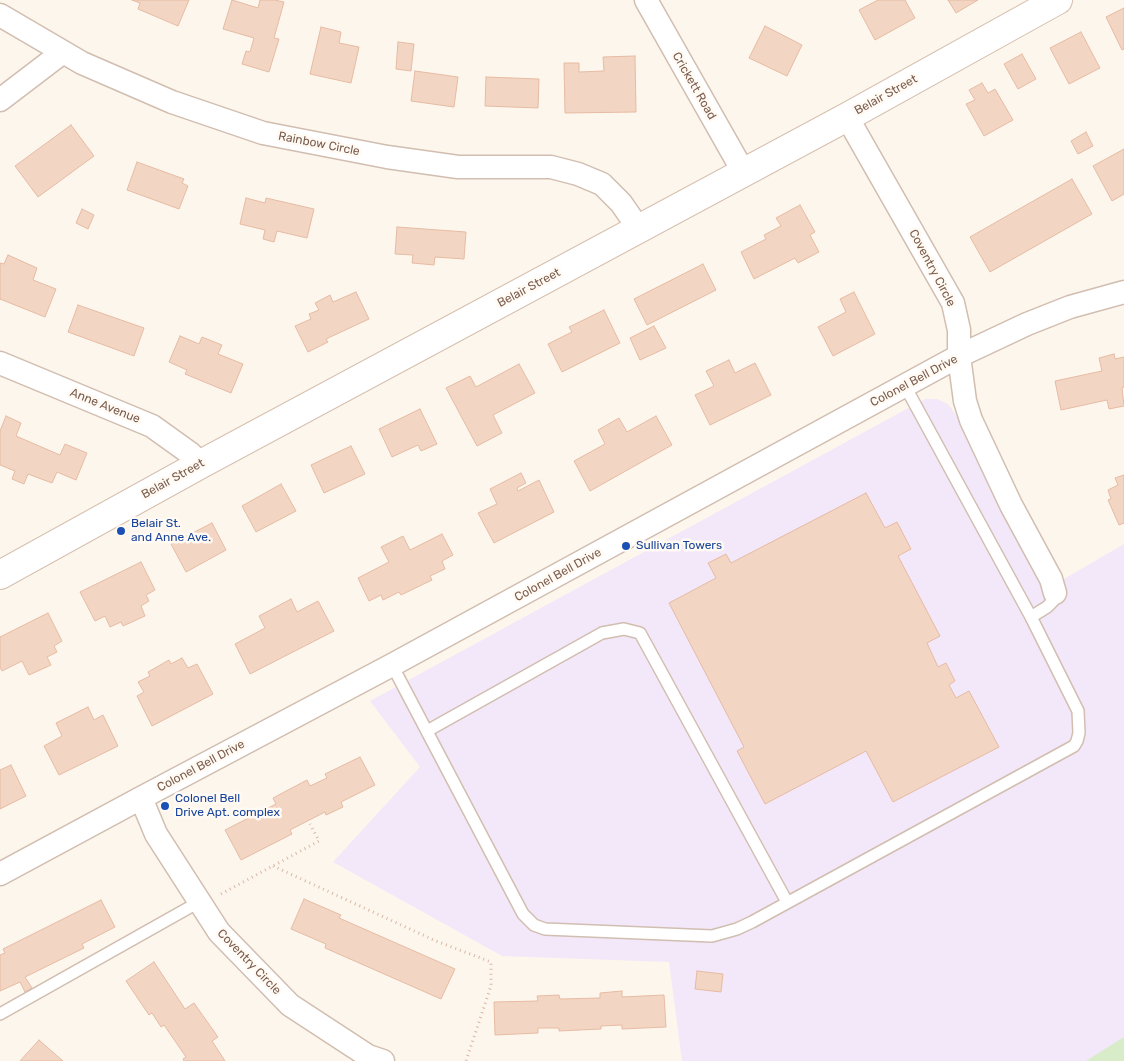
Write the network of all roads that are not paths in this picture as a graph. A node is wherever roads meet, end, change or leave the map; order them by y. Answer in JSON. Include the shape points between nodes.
{"nodes":[{"id":1,"x":646,"y":0,"type":"edge"},
{"id":2,"x":1058,"y":0,"type":"edge"},
{"id":3,"x":0,"y":15,"type":"edge"},
{"id":4,"x":63,"y":52,"type":"junction"},
{"id":5,"x":0,"y":100,"type":"edge"},
{"id":6,"x":847,"y":117,"type":"junction"},
{"id":7,"x":744,"y":172,"type":"junction"},
{"id":8,"x":639,"y":229,"type":"junction"},
{"id":9,"x":1124,"y":292,"type":"edge"},
{"id":10,"x":959,"y":356,"type":"junction"},
{"id":11,"x":0,"y":363,"type":"edge"},
{"id":12,"x":905,"y":386,"type":"junction"},
{"id":13,"x":201,"y":464,"type":"junction"},
{"id":14,"x":0,"y":575,"type":"edge"},
{"id":15,"x":1055,"y":593,"type":"joint"},
{"id":16,"x":1031,"y":617,"type":"junction"},
{"id":17,"x":392,"y":665,"type":"junction"},
{"id":18,"x":427,"y":731,"type":"junction"},
{"id":19,"x":141,"y":798,"type":"junction"},
{"id":20,"x":0,"y":874,"type":"edge"},
{"id":21,"x":787,"y":902,"type":"junction"},
{"id":22,"x":200,"y":904,"type":"junction"},
{"id":23,"x":0,"y":1014,"type":"edge"},
{"id":24,"x":383,"y":1061,"type":"edge"}],
"edges":[{"from":1,"to":7,"type":"street","name":"Crickett Road"},
{"from":2,"to":6,"type":"main road","name":"Belair Street"},
{"from":3,"to":4,"type":"street","name":"Rainbow Circle"},
{"from":4,"to":5,"type":"street"},
{"from":4,"to":8,"type":"street","name":"Rainbow Circle","via":[[172,102],[263,133],[386,158],[458,167],[551,167],[578,174],[602,184],[621,202]]},
{"from":6,"to":7,"type":"main road","name":"Belair Street"},
{"from":6,"to":10,"type":"street","name":"Coventry Circle","via":[[953,303],[959,330]]},
{"from":7,"to":8,"type":"main road","name":"Belair Street"},
{"from":8,"to":13,"type":"main road","name":"Belair Street"},
{"from":9,"to":10,"type":"street","name":"Colonel Bell Drive","via":[[1070,307]]},
{"from":10,"to":12,"type":"street","name":"Colonel Bell Drive"},
{"from":10,"to":15,"type":"street","name":"Coventry Circle","via":[[970,420]]},
{"from":11,"to":13,"type":"street","name":"Anne Avenue","via":[[152,426]]},
{"from":12,"to":16,"type":"lane"},
{"from":12,"to":17,"type":"street","name":"Colonel Bell Drive"},
{"from":13,"to":14,"type":"main road","name":"Belair Street"},
{"from":15,"to":16,"type":"lane","via":[[1047,607]]},
{"from":16,"to":21,"type":"lane","via":[[1078,711],[1080,733],[1074,746]]},
{"from":17,"to":18,"type":"lane"},
{"from":17,"to":19,"type":"street","name":"Colonel Bell Drive"},
{"from":18,"to":21,"type":"lane","via":[[523,914],[534,925],[545,929],[712,936],[744,926]]},
{"from":18,"to":21,"type":"lane","via":[[602,633],[624,629],[640,634]]},
{"from":19,"to":20,"type":"street","name":"Colonel Bell Drive"},
{"from":19,"to":22,"type":"street","name":"Coventry Circle","via":[[156,834]]},
{"from":22,"to":23,"type":"lane"},
{"from":22,"to":24,"type":"street","name":"Coventry Circle","via":[[219,932],[290,1005],[368,1056]]}]}
